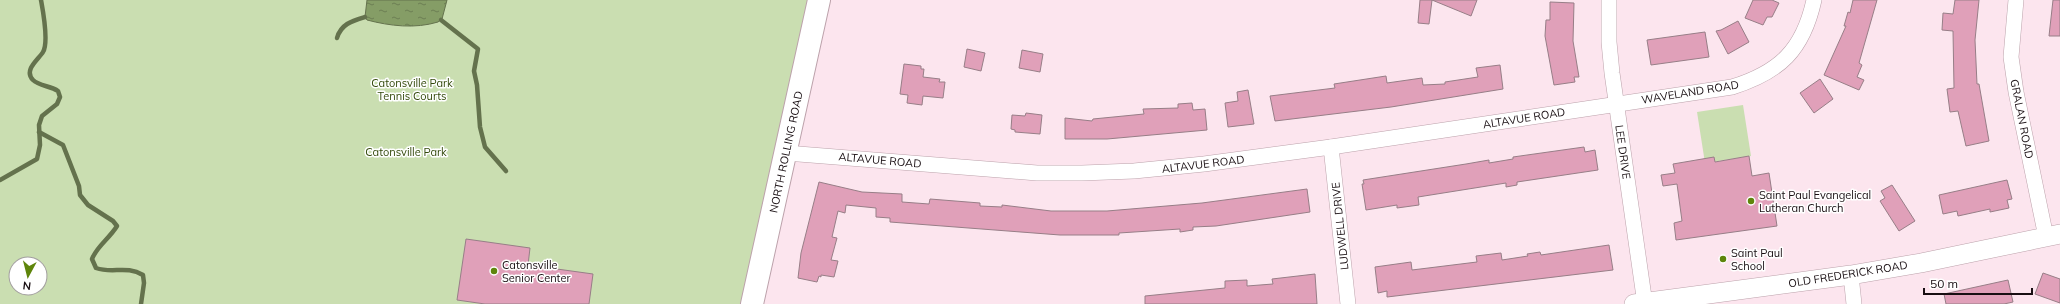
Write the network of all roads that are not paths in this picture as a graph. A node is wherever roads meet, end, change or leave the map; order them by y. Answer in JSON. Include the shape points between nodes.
{"nodes":[{"id":1,"x":819,"y":0,"type":"edge"},
{"id":2,"x":1609,"y":0,"type":"edge"},
{"id":3,"x":1814,"y":0,"type":"edge"},
{"id":4,"x":2016,"y":0,"type":"edge"},
{"id":5,"x":1616,"y":104,"type":"junction"},
{"id":6,"x":1331,"y":147,"type":"junction"},
{"id":7,"x":786,"y":153,"type":"junction"},
{"id":8,"x":2053,"y":235,"type":"edge"},
{"id":9,"x":1851,"y":275,"type":"junction"},
{"id":10,"x":1641,"y":303,"type":"edge"},
{"id":11,"x":752,"y":304,"type":"edge"},
{"id":12,"x":1348,"y":304,"type":"edge"},
{"id":13,"x":1854,"y":304,"type":"edge"}],
"edges":[{"from":1,"to":7,"type":"main road","name":"NORTH ROLLING ROAD"},
{"from":2,"to":5,"type":"street","name":"LEE DRIVE","via":[[1609,42]]},
{"from":3,"to":5,"type":"street","name":"WAVELAND ROAD","via":[[1810,18],[1801,38],[1789,55],[1757,79],[1732,87]]},
{"from":4,"to":8,"type":"street","name":"GRALAN ROAD","via":[[2011,57],[2016,92]]},
{"from":5,"to":6,"type":"street","name":"ALTAVUE ROAD"},
{"from":5,"to":10,"type":"street","name":"LEE DRIVE"},
{"from":6,"to":7,"type":"street","name":"ALTAVUE ROAD","via":[[1204,164],[1082,173],[1037,173]]},
{"from":6,"to":12,"type":"street","name":"LUDWELL DRIVE"},
{"from":7,"to":11,"type":"main road","name":"NORTH ROLLING ROAD"},
{"from":8,"to":9,"type":"street","name":"OLD FREDERICK ROAD"},
{"from":9,"to":10,"type":"street","name":"OLD FREDERICK ROAD"},
{"from":9,"to":13,"type":"street"}]}
